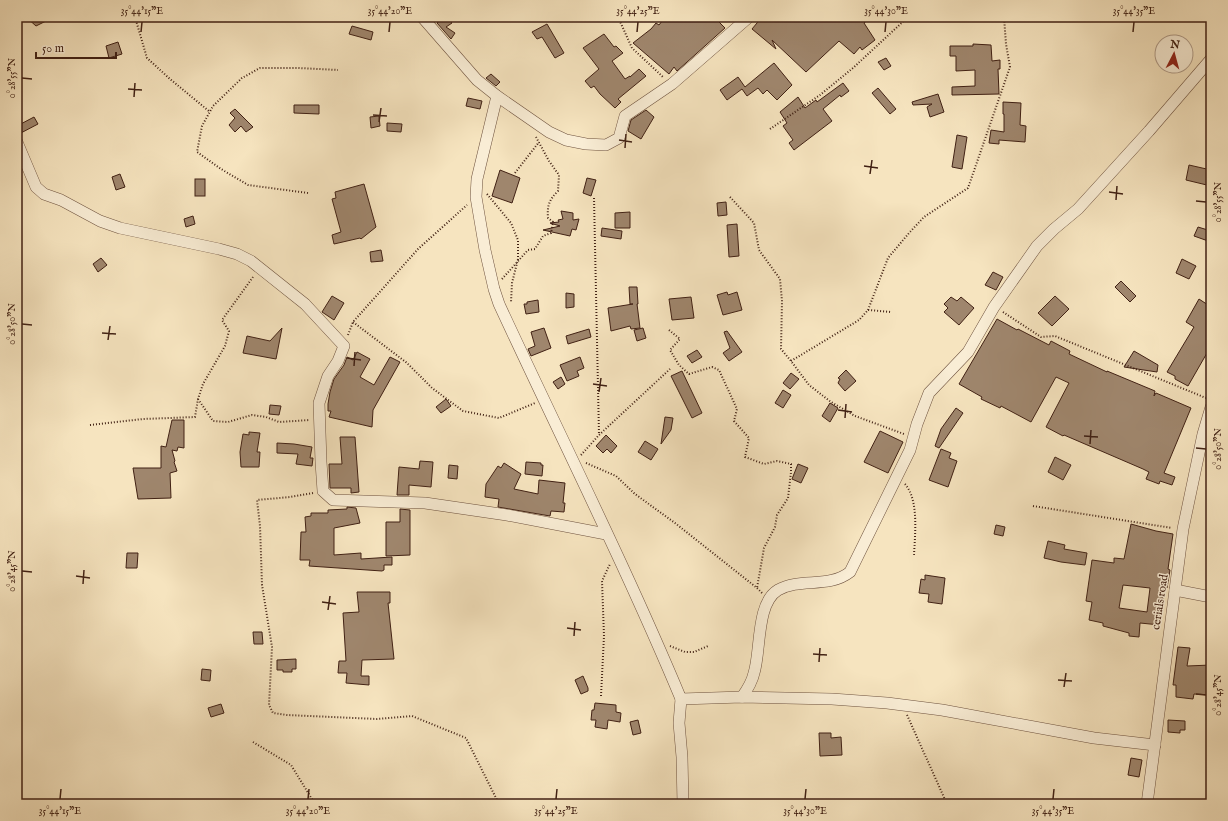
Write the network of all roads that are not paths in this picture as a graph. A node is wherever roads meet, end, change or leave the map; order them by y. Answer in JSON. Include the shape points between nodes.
{"nodes":[{"id":1,"x":422,"y":17,"type":"edge"},
{"id":2,"x":749,"y":17,"type":"edge"},
{"id":3,"x":1211,"y":59,"type":"edge"},
{"id":4,"x":497,"y":96,"type":"junction"},
{"id":5,"x":17,"y":142,"type":"edge"},
{"id":6,"x":1211,"y":407,"type":"edge"},
{"id":7,"x":606,"y":534,"type":"junction"},
{"id":8,"x":1175,"y":590,"type":"junction"},
{"id":9,"x":1211,"y":597,"type":"edge"},
{"id":10,"x":742,"y":698,"type":"junction"},
{"id":11,"x":681,"y":699,"type":"junction"},
{"id":12,"x":1155,"y":746,"type":"junction"},
{"id":13,"x":683,"y":804,"type":"edge"},
{"id":14,"x":1147,"y":804,"type":"edge"}],
"edges":[{"from":1,"to":4,"type":"street","via":[[477,80]]},
{"from":2,"to":4,"type":"street","via":[[672,84],[625,116],[618,138],[606,145],[566,140],[532,121]]},
{"from":3,"to":10,"type":"street","via":[[1078,209],[1037,246],[994,307],[968,352],[928,393],[910,450],[850,572],[842,578],[826,582],[789,585],[776,591],[768,600],[754,672]]},
{"from":4,"to":7,"type":"street","via":[[477,179],[476,197],[494,289],[558,431],[578,464]]},
{"from":5,"to":7,"type":"street","via":[[36,187],[44,194],[120,228],[237,254],[260,267],[305,304],[344,346],[328,376],[320,403],[323,491],[333,500],[425,503],[507,515]]},
{"from":6,"to":8,"type":"street","name":"cerials road","via":[[1184,529]]},
{"from":7,"to":11,"type":"street"},
{"from":8,"to":9,"type":"street"},
{"from":8,"to":12,"type":"street","name":"cerials road"},
{"from":10,"to":11,"type":"street"},
{"from":10,"to":12,"type":"street","via":[[832,699],[887,703]]},
{"from":11,"to":13,"type":"street"},
{"from":12,"to":14,"type":"street","name":"cerials road"}]}
